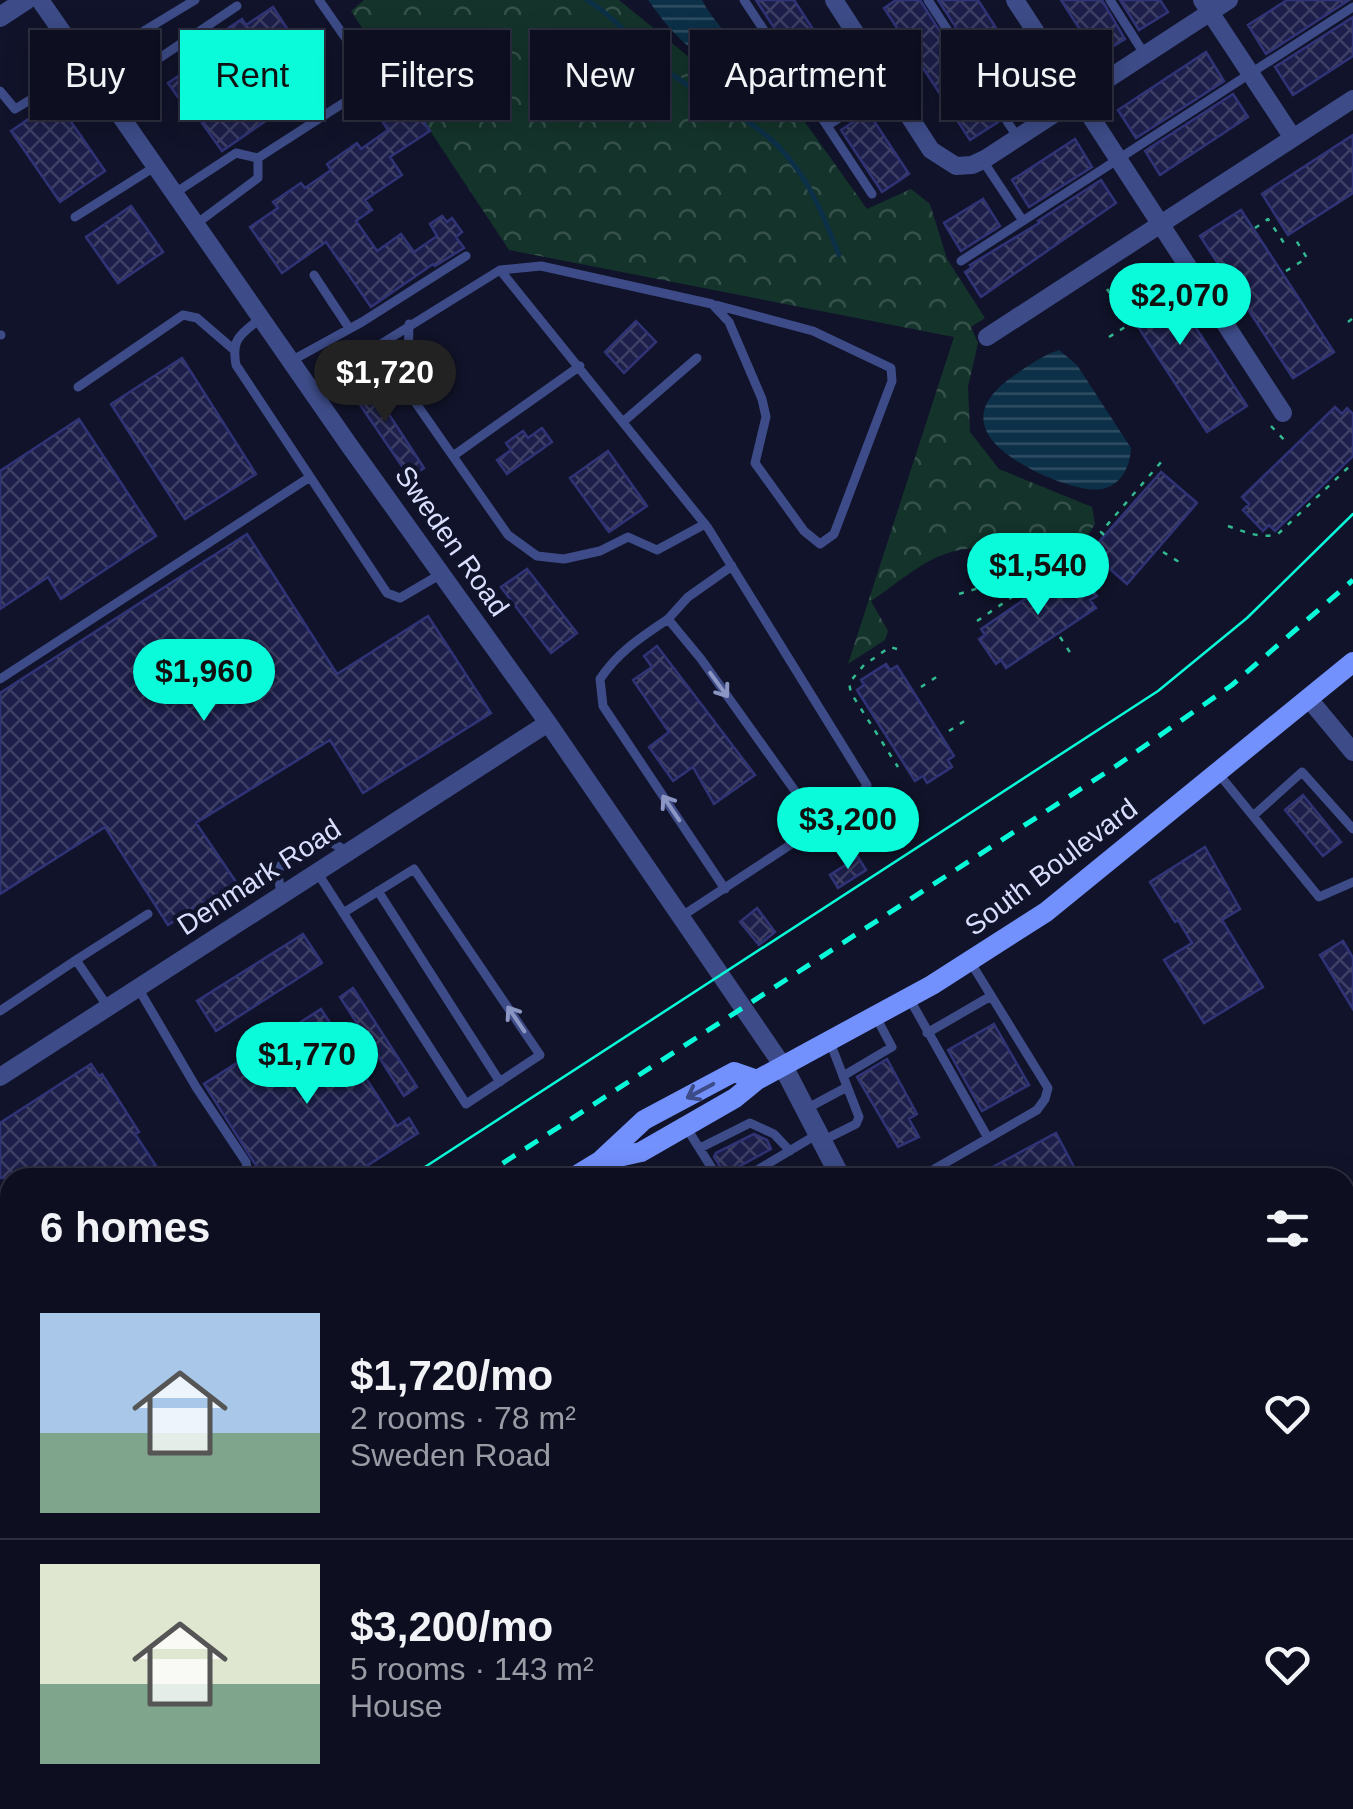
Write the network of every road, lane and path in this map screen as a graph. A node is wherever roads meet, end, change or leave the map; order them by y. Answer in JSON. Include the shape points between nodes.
{"nodes":[{"id":1,"x":26,"y":0,"type":"edge"},
{"id":2,"x":40,"y":0,"type":"edge"},
{"id":3,"x":195,"y":0,"type":"edge"},
{"id":4,"x":319,"y":0,"type":"edge"},
{"id":5,"x":744,"y":0,"type":"edge"},
{"id":6,"x":834,"y":0,"type":"edge"},
{"id":7,"x":928,"y":0,"type":"edge"},
{"id":8,"x":1015,"y":0,"type":"edge"},
{"id":9,"x":1110,"y":0,"type":"edge"},
{"id":10,"x":1229,"y":0,"type":"edge"},
{"id":11,"x":237,"y":6,"type":"dead end"},
{"id":12,"x":1206,"y":6,"type":"edge"},
{"id":13,"x":1353,"y":7,"type":"edge"},
{"id":14,"x":0,"y":17,"type":"edge"},
{"id":15,"x":61,"y":30,"type":"edge"},
{"id":16,"x":147,"y":30,"type":"edge"},
{"id":17,"x":854,"y":30,"type":"edge"},
{"id":18,"x":1035,"y":30,"type":"edge"},
{"id":19,"x":1145,"y":55,"type":"junction"},
{"id":20,"x":160,"y":58,"type":"edge"},
{"id":21,"x":1250,"y":74,"type":"junction"},
{"id":22,"x":1112,"y":76,"type":"edge"},
{"id":23,"x":0,"y":91,"type":"edge"},
{"id":24,"x":1353,"y":99,"type":"edge"},
{"id":25,"x":30,"y":100,"type":"edge"},
{"id":26,"x":124,"y":120,"type":"edge"},
{"id":27,"x":836,"y":120,"type":"edge"},
{"id":28,"x":912,"y":120,"type":"edge"},
{"id":29,"x":1045,"y":120,"type":"edge"},
{"id":30,"x":1093,"y":120,"type":"edge"},
{"id":31,"x":827,"y":126,"type":"junction"},
{"id":32,"x":1018,"y":138,"type":"junction"},
{"id":33,"x":1293,"y":138,"type":"junction"},
{"id":34,"x":258,"y":158,"type":"junction"},
{"id":35,"x":1119,"y":159,"type":"junction"},
{"id":36,"x":982,"y":160,"type":"junction"},
{"id":37,"x":156,"y":166,"type":"junction"},
{"id":38,"x":175,"y":193,"type":"junction"},
{"id":39,"x":872,"y":194,"type":"dead end"},
{"id":40,"x":75,"y":217,"type":"dead end"},
{"id":41,"x":1024,"y":221,"type":"junction"},
{"id":42,"x":196,"y":224,"type":"junction"},
{"id":43,"x":1161,"y":224,"type":"junction"},
{"id":44,"x":1255,"y":228,"type":"dead end"},
{"id":45,"x":1294,"y":238,"type":"dead end"},
{"id":46,"x":1284,"y":244,"type":"dead end"},
{"id":47,"x":466,"y":256,"type":"dead end"},
{"id":48,"x":961,"y":262,"type":"dead end"},
{"id":49,"x":500,"y":270,"type":"junction"},
{"id":50,"x":1286,"y":271,"type":"dead end"},
{"id":51,"x":314,"y":274,"type":"dead end"},
{"id":52,"x":1107,"y":289,"type":"dead end"},
{"id":53,"x":1111,"y":295,"type":"dead end"},
{"id":54,"x":712,"y":304,"type":"junction"},
{"id":55,"x":261,"y":318,"type":"junction"},
{"id":56,"x":1353,"y":318,"type":"edge"},
{"id":57,"x":1348,"y":322,"type":"dead end"},
{"id":58,"x":410,"y":324,"type":"junction"},
{"id":59,"x":1130,"y":324,"type":"dead end"},
{"id":60,"x":349,"y":328,"type":"junction"},
{"id":61,"x":988,"y":337,"type":"dead end"},
{"id":62,"x":1110,"y":337,"type":"dead end"},
{"id":63,"x":233,"y":349,"type":"junction"},
{"id":64,"x":697,"y":358,"type":"dead end"},
{"id":65,"x":291,"y":362,"type":"junction"},
{"id":66,"x":580,"y":366,"type":"junction"},
{"id":67,"x":78,"y":386,"type":"dead end"},
{"id":68,"x":310,"y":388,"type":"junction"},
{"id":69,"x":1277,"y":419,"type":"joint"},
{"id":70,"x":624,"y":421,"type":"junction"},
{"id":71,"x":1288,"y":444,"type":"dead end"},
{"id":72,"x":453,"y":456,"type":"junction"},
{"id":73,"x":1162,"y":461,"type":"dead end"},
{"id":74,"x":1353,"y":463,"type":"edge"},
{"id":75,"x":310,"y":477,"type":"junction"},
{"id":76,"x":705,"y":524,"type":"junction"},
{"id":77,"x":1228,"y":526,"type":"dead end"},
{"id":78,"x":1104,"y":535,"type":"dead end"},
{"id":79,"x":1163,"y":552,"type":"dead end"},
{"id":80,"x":732,"y":566,"type":"junction"},
{"id":81,"x":1184,"y":566,"type":"dead end"},
{"id":82,"x":442,"y":574,"type":"junction"},
{"id":83,"x":1049,"y":579,"type":"dead end"},
{"id":84,"x":1037,"y":581,"type":"junction"},
{"id":85,"x":959,"y":594,"type":"dead end"},
{"id":86,"x":668,"y":620,"type":"junction"},
{"id":87,"x":977,"y":621,"type":"dead end"},
{"id":88,"x":1060,"y":637,"type":"dead end"},
{"id":89,"x":897,"y":649,"type":"dead end"},
{"id":90,"x":1073,"y":657,"type":"dead end"},
{"id":91,"x":1353,"y":662,"type":"edge"},
{"id":92,"x":941,"y":674,"type":"dead end"},
{"id":93,"x":0,"y":679,"type":"edge"},
{"id":94,"x":921,"y":686,"type":"dead end"},
{"id":95,"x":1309,"y":699,"type":"junction"},
{"id":96,"x":969,"y":718,"type":"dead end"},
{"id":97,"x":548,"y":724,"type":"junction"},
{"id":98,"x":949,"y":731,"type":"dead end"},
{"id":99,"x":1353,"y":752,"type":"edge"},
{"id":100,"x":898,"y":766,"type":"dead end"},
{"id":101,"x":1218,"y":773,"type":"junction"},
{"id":102,"x":1253,"y":816,"type":"junction"},
{"id":103,"x":820,"y":826,"type":"junction"},
{"id":104,"x":1353,"y":829,"type":"edge"},
{"id":105,"x":348,"y":852,"type":"junction"},
{"id":106,"x":317,"y":872,"type":"junction"},
{"id":107,"x":1353,"y":882,"type":"edge"},
{"id":108,"x":726,"y":889,"type":"junction"},
{"id":109,"x":378,"y":892,"type":"junction"},
{"id":110,"x":281,"y":896,"type":"junction"},
{"id":111,"x":343,"y":913,"type":"junction"},
{"id":112,"x":148,"y":914,"type":"dead end"},
{"id":113,"x":681,"y":916,"type":"junction"},
{"id":114,"x":76,"y":960,"type":"junction"},
{"id":115,"x":970,"y":961,"type":"junction"},
{"id":116,"x":138,"y":988,"type":"junction"},
{"id":117,"x":991,"y":996,"type":"junction"},
{"id":118,"x":909,"y":998,"type":"junction"},
{"id":119,"x":108,"y":1007,"type":"junction"},
{"id":120,"x":0,"y":1012,"type":"edge"},
{"id":121,"x":876,"y":1017,"type":"junction"},
{"id":122,"x":927,"y":1033,"type":"junction"},
{"id":123,"x":830,"y":1042,"type":"junction"},
{"id":124,"x":783,"y":1066,"type":"junction"},
{"id":125,"x":0,"y":1077,"type":"edge"},
{"id":126,"x":757,"y":1080,"type":"junction"},
{"id":127,"x":845,"y":1081,"type":"junction"},
{"id":128,"x":500,"y":1082,"type":"junction"},
{"id":129,"x":735,"y":1098,"type":"junction"},
{"id":130,"x":805,"y":1109,"type":"junction"},
{"id":131,"x":750,"y":1123,"type":"junction"},
{"id":132,"x":686,"y":1126,"type":"junction"},
{"id":133,"x":820,"y":1137,"type":"junction"},
{"id":134,"x":988,"y":1138,"type":"junction"},
{"id":135,"x":700,"y":1148,"type":"junction"},
{"id":136,"x":790,"y":1151,"type":"junction"},
{"id":137,"x":247,"y":1168,"type":"edge"},
{"id":138,"x":605,"y":1168,"type":"edge"},
{"id":139,"x":606,"y":1168,"type":"edge"},
{"id":140,"x":712,"y":1168,"type":"edge"},
{"id":141,"x":761,"y":1168,"type":"edge"},
{"id":142,"x":836,"y":1168,"type":"edge"},
{"id":143,"x":937,"y":1168,"type":"edge"}],
"edges":[{"from":1,"to":14,"type":"street"},
{"from":2,"to":15,"type":"street","name":"Sweden Road"},
{"from":3,"to":16,"type":"lane"},
{"from":4,"to":34,"type":"lane","via":[[376,82]]},
{"from":5,"to":31,"type":"lane"},
{"from":6,"to":17,"type":"street"},
{"from":7,"to":32,"type":"lane"},
{"from":8,"to":18,"type":"street"},
{"from":9,"to":19,"type":"lane"},
{"from":10,"to":12,"type":"street"},
{"from":11,"to":20,"type":"lane"},
{"from":12,"to":19,"type":"street"},
{"from":12,"to":21,"type":"street"},
{"from":13,"to":21,"type":"lane"},
{"from":19,"to":22,"type":"street"},
{"from":21,"to":33,"type":"street"},
{"from":21,"to":35,"type":"lane"},
{"from":23,"to":25,"type":"lane","via":[[15,109]]},
{"from":24,"to":33,"type":"street"},
{"from":26,"to":37,"type":"street","name":"Sweden Road"},
{"from":27,"to":31,"type":"lane"},
{"from":28,"to":36,"type":"street","via":[[943,160],[956,166]]},
{"from":29,"to":32,"type":"street"},
{"from":30,"to":35,"type":"street"},
{"from":31,"to":39,"type":"lane"},
{"from":32,"to":36,"type":"street"},
{"from":33,"to":43,"type":"street"},
{"from":34,"to":38,"type":"lane","via":[[236,153]]},
{"from":34,"to":42,"type":"lane","via":[[258,178]]},
{"from":35,"to":41,"type":"lane"},
{"from":35,"to":43,"type":"street"},
{"from":36,"to":41,"type":"lane"},
{"from":37,"to":38,"type":"street","name":"Sweden Road"},
{"from":37,"to":40,"type":"lane"},
{"from":38,"to":42,"type":"street","name":"Sweden Road"},
{"from":41,"to":48,"type":"lane"},
{"from":42,"to":55,"type":"street","name":"Sweden Road"},
{"from":43,"to":61,"type":"street"},
{"from":43,"to":69,"type":"street"},
{"from":44,"to":46,"type":"path","via":[[1268,219]]},
{"from":45,"to":50,"type":"path","via":[[1307,258]]},
{"from":47,"to":60,"type":"lane"},
{"from":49,"to":54,"type":"lane","via":[[541,266]]},
{"from":49,"to":58,"type":"lane"},
{"from":49,"to":66,"type":"lane"},
{"from":51,"to":60,"type":"lane"},
{"from":52,"to":53,"type":"path"},
{"from":54,"to":54,"type":"lane","via":[[729,322],[762,399],[766,417],[754,463],[820,544],[834,534],[892,381],[891,368],[813,331]]},
{"from":55,"to":63,"type":"lane"},
{"from":55,"to":65,"type":"street","name":"Sweden Road"},
{"from":56,"to":57,"type":"path"},
{"from":58,"to":68,"type":"lane"},
{"from":58,"to":72,"type":"lane","via":[[413,399]]},
{"from":59,"to":62,"type":"path"},
{"from":60,"to":65,"type":"lane"},
{"from":63,"to":67,"type":"lane","via":[[197,318],[182,315]]},
{"from":63,"to":75,"type":"lane","via":[[236,366]]},
{"from":64,"to":70,"type":"lane"},
{"from":65,"to":68,"type":"street","name":"Sweden Road"},
{"from":66,"to":70,"type":"lane"},
{"from":66,"to":72,"type":"lane"},
{"from":68,"to":82,"type":"street","name":"Sweden Road"},
{"from":69,"to":71,"type":"path"},
{"from":70,"to":76,"type":"lane"},
{"from":72,"to":76,"type":"lane","via":[[508,535],[537,556],[564,559],[628,536],[657,550]]},
{"from":73,"to":78,"type":"path"},
{"from":74,"to":77,"type":"path","via":[[1278,534]]},
{"from":75,"to":82,"type":"lane","via":[[386,592],[400,598]]},
{"from":75,"to":93,"type":"lane"},
{"from":76,"to":80,"type":"lane"},
{"from":79,"to":81,"type":"path"},
{"from":80,"to":86,"type":"lane"},
{"from":80,"to":103,"type":"lane","via":[[867,785],[857,801]]},
{"from":82,"to":97,"type":"street","name":"Sweden Road"},
{"from":83,"to":84,"type":"path"},
{"from":84,"to":85,"type":"path","via":[[1008,579]]},
{"from":84,"to":87,"type":"path"},
{"from":86,"to":103,"type":"lane","one_way":true},
{"from":108,"to":86,"type":"lane","one_way":true,"via":[[602,706],[600,678],[616,656]]},
{"from":88,"to":90,"type":"path"},
{"from":89,"to":100,"type":"path","via":[[864,665],[849,684]]},
{"from":91,"to":95,"type":"main road","name":"South Boulevard"},
{"from":92,"to":94,"type":"path"},
{"from":95,"to":99,"type":"street"},
{"from":95,"to":101,"type":"main road","name":"South Boulevard"},
{"from":96,"to":98,"type":"path"},
{"from":97,"to":105,"type":"street","name":"Denmark Road"},
{"from":97,"to":113,"type":"street","name":"Sweden Road"},
{"from":101,"to":102,"type":"lane"},
{"from":101,"to":115,"type":"main road","name":"South Boulevard","via":[[1046,912]]},
{"from":102,"to":104,"type":"lane","via":[[1302,772]]},
{"from":102,"to":107,"type":"lane","via":[[1319,898]]},
{"from":103,"to":108,"type":"lane"},
{"from":105,"to":106,"type":"street","name":"Denmark Road"},
{"from":105,"to":110,"type":"lane","via":[[324,838],[281,865]]},
{"from":106,"to":110,"type":"street","name":"Denmark Road"},
{"from":106,"to":111,"type":"lane"},
{"from":108,"to":113,"type":"lane"},
{"from":109,"to":111,"type":"lane"},
{"from":109,"to":128,"type":"lane"},
{"from":128,"to":109,"type":"lane","one_way":true,"via":[[540,1055],[414,869]]},
{"from":110,"to":116,"type":"street","name":"Denmark Road"},
{"from":111,"to":128,"type":"lane","via":[[466,1104]]},
{"from":112,"to":114,"type":"lane"},
{"from":113,"to":124,"type":"street","name":"Sweden Road"},
{"from":114,"to":119,"type":"lane"},
{"from":114,"to":120,"type":"lane"},
{"from":115,"to":117,"type":"lane"},
{"from":115,"to":118,"type":"main road","name":"South Boulevard"},
{"from":116,"to":119,"type":"street","name":"Denmark Road"},
{"from":116,"to":137,"type":"lane"},
{"from":117,"to":122,"type":"lane"},
{"from":117,"to":134,"type":"lane","via":[[1048,1088],[1036,1110]]},
{"from":118,"to":121,"type":"main road","name":"South Boulevard"},
{"from":118,"to":122,"type":"lane"},
{"from":119,"to":125,"type":"street","name":"Denmark Road"},
{"from":121,"to":123,"type":"main road","name":"South Boulevard"},
{"from":121,"to":127,"type":"lane","via":[[892,1047]]},
{"from":122,"to":134,"type":"lane"},
{"from":123,"to":124,"type":"main road","name":"South Boulevard"},
{"from":123,"to":127,"type":"lane"},
{"from":124,"to":126,"type":"main road","name":"South Boulevard"},
{"from":124,"to":130,"type":"street"},
{"from":126,"to":129,"type":"main road","name":"South Boulevard"},
{"from":126,"to":138,"type":"main road","name":"South Boulevard","one_way":true,"via":[[734,1072],[644,1120]]},
{"from":127,"to":130,"type":"lane"},
{"from":127,"to":133,"type":"lane","via":[[856,1124]]},
{"from":129,"to":131,"type":"lane"},
{"from":129,"to":132,"type":"main road","name":"South Boulevard"},
{"from":130,"to":133,"type":"street"},
{"from":131,"to":135,"type":"lane"},
{"from":131,"to":136,"type":"lane"},
{"from":132,"to":135,"type":"lane"},
{"from":132,"to":139,"type":"main road","name":"South Boulevard"},
{"from":133,"to":136,"type":"lane"},
{"from":133,"to":142,"type":"street"},
{"from":134,"to":143,"type":"lane"},
{"from":135,"to":140,"type":"lane"},
{"from":136,"to":141,"type":"lane"}]}
